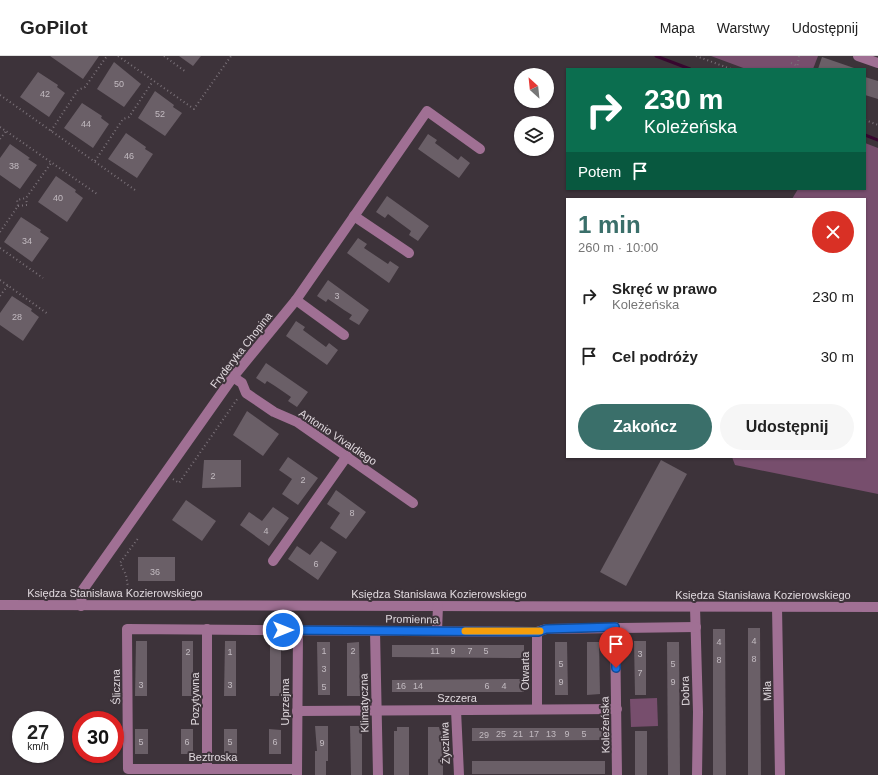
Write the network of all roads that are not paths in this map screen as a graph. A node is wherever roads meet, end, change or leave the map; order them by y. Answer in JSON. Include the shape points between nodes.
{"nodes":[{"id":1,"x":858,"y":56,"type":"edge"},
{"id":2,"x":878,"y":63,"type":"edge"},
{"id":3,"x":480,"y":149,"type":"dead end"},
{"id":4,"x":354,"y":216,"type":"junction"},
{"id":5,"x":409,"y":253,"type":"dead end"},
{"id":6,"x":296,"y":300,"type":"junction"},
{"id":7,"x":344,"y":335,"type":"dead end"},
{"id":8,"x":233,"y":377,"type":"junction"},
{"id":9,"x":347,"y":456,"type":"junction"},
{"id":10,"x":413,"y":503,"type":"dead end"},
{"id":11,"x":273,"y":561,"type":"dead end"},
{"id":12,"x":0,"y":605,"type":"edge"},
{"id":13,"x":81,"y":606,"type":"junction"},
{"id":14,"x":438,"y":606,"type":"junction"},
{"id":15,"x":695,"y":607,"type":"junction"},
{"id":16,"x":777,"y":607,"type":"junction"},
{"id":17,"x":878,"y":607,"type":"edge"},
{"id":18,"x":615,"y":627,"type":"junction"},
{"id":19,"x":696,"y":627,"type":"junction"},
{"id":20,"x":127,"y":629,"type":"joint"},
{"id":21,"x":207,"y":629,"type":"junction"},
{"id":22,"x":298,"y":630,"type":"junction"},
{"id":23,"x":375,"y":631,"type":"junction"},
{"id":24,"x":437,"y":631,"type":"junction"},
{"id":25,"x":538,"y":632,"type":"junction"},
{"id":26,"x":617,"y":709,"type":"junction"},
{"id":27,"x":377,"y":710,"type":"junction"},
{"id":28,"x":456,"y":710,"type":"junction"},
{"id":29,"x":537,"y":710,"type":"junction"},
{"id":30,"x":298,"y":711,"type":"junction"},
{"id":31,"x":128,"y":769,"type":"joint"},
{"id":32,"x":207,"y":769,"type":"junction"},
{"id":33,"x":297,"y":772,"type":"edge"},
{"id":34,"x":378,"y":775,"type":"edge"},
{"id":35,"x":459,"y":775,"type":"edge"},
{"id":36,"x":617,"y":775,"type":"edge"},
{"id":37,"x":697,"y":775,"type":"edge"},
{"id":38,"x":780,"y":775,"type":"edge"}],
"edges":[{"from":1,"to":2,"type":"street"},
{"from":3,"to":4,"type":"street","name":"Fryderyka Chopina","via":[[427,111]]},
{"from":4,"to":5,"type":"street"},
{"from":4,"to":6,"type":"street","name":"Fryderyka Chopina"},
{"from":6,"to":7,"type":"street"},
{"from":6,"to":8,"type":"street","name":"Fryderyka Chopina"},
{"from":8,"to":9,"type":"street","name":"Antonio Vivaldiego","via":[[242,384],[246,393],[274,412],[297,422]]},
{"from":8,"to":13,"type":"street","name":"Fryderyka Chopina","via":[[82,591]]},
{"from":9,"to":10,"type":"street","name":"Antonio Vivaldiego"},
{"from":9,"to":11,"type":"street"},
{"from":12,"to":13,"type":"street","name":"Księdza Stanisława Kozierowskiego"},
{"from":13,"to":14,"type":"street","name":"Księdza Stanisława Kozierowskiego"},
{"from":14,"to":15,"type":"street","name":"Księdza Stanisława Kozierowskiego"},
{"from":14,"to":24,"type":"street"},
{"from":15,"to":16,"type":"street","name":"Księdza Stanisława Kozierowskiego"},
{"from":15,"to":19,"type":"street","name":"Dobra"},
{"from":16,"to":17,"type":"street","name":"Księdza Stanisława Kozierowskiego"},
{"from":16,"to":38,"type":"street","name":"Miła"},
{"from":18,"to":19,"type":"street","name":"Promienna"},
{"from":18,"to":25,"type":"street","name":"Promienna","via":[[546,629]]},
{"from":18,"to":26,"type":"street","name":"Koleżeńska"},
{"from":19,"to":37,"type":"street","name":"Dobra"},
{"from":20,"to":21,"type":"street","name":"Promienna"},
{"from":20,"to":31,"type":"street","name":"Śliczna"},
{"from":21,"to":22,"type":"street","name":"Promienna"},
{"from":21,"to":32,"type":"street","name":"Pozytywna"},
{"from":22,"to":23,"type":"street","name":"Promienna"},
{"from":22,"to":30,"type":"street","name":"Uprzejma"},
{"from":23,"to":24,"type":"street","name":"Promienna"},
{"from":23,"to":27,"type":"street","name":"Klimatyczna"},
{"from":24,"to":25,"type":"street","name":"Promienna"},
{"from":25,"to":29,"type":"street","name":"Otwarta"},
{"from":26,"to":29,"type":"street","name":"Szczera"},
{"from":26,"to":36,"type":"street","name":"Koleżeńska"},
{"from":27,"to":28,"type":"street","name":"Szczera"},
{"from":27,"to":30,"type":"street","name":"Szczera"},
{"from":27,"to":34,"type":"street","name":"Klimatyczna"},
{"from":28,"to":29,"type":"street","name":"Szczera"},
{"from":28,"to":35,"type":"street","name":"Życzliwa"},
{"from":30,"to":33,"type":"street","name":"Uprzejma"},
{"from":31,"to":32,"type":"street","name":"Beztroska"},
{"from":32,"to":33,"type":"street","name":"Beztroska"}]}
